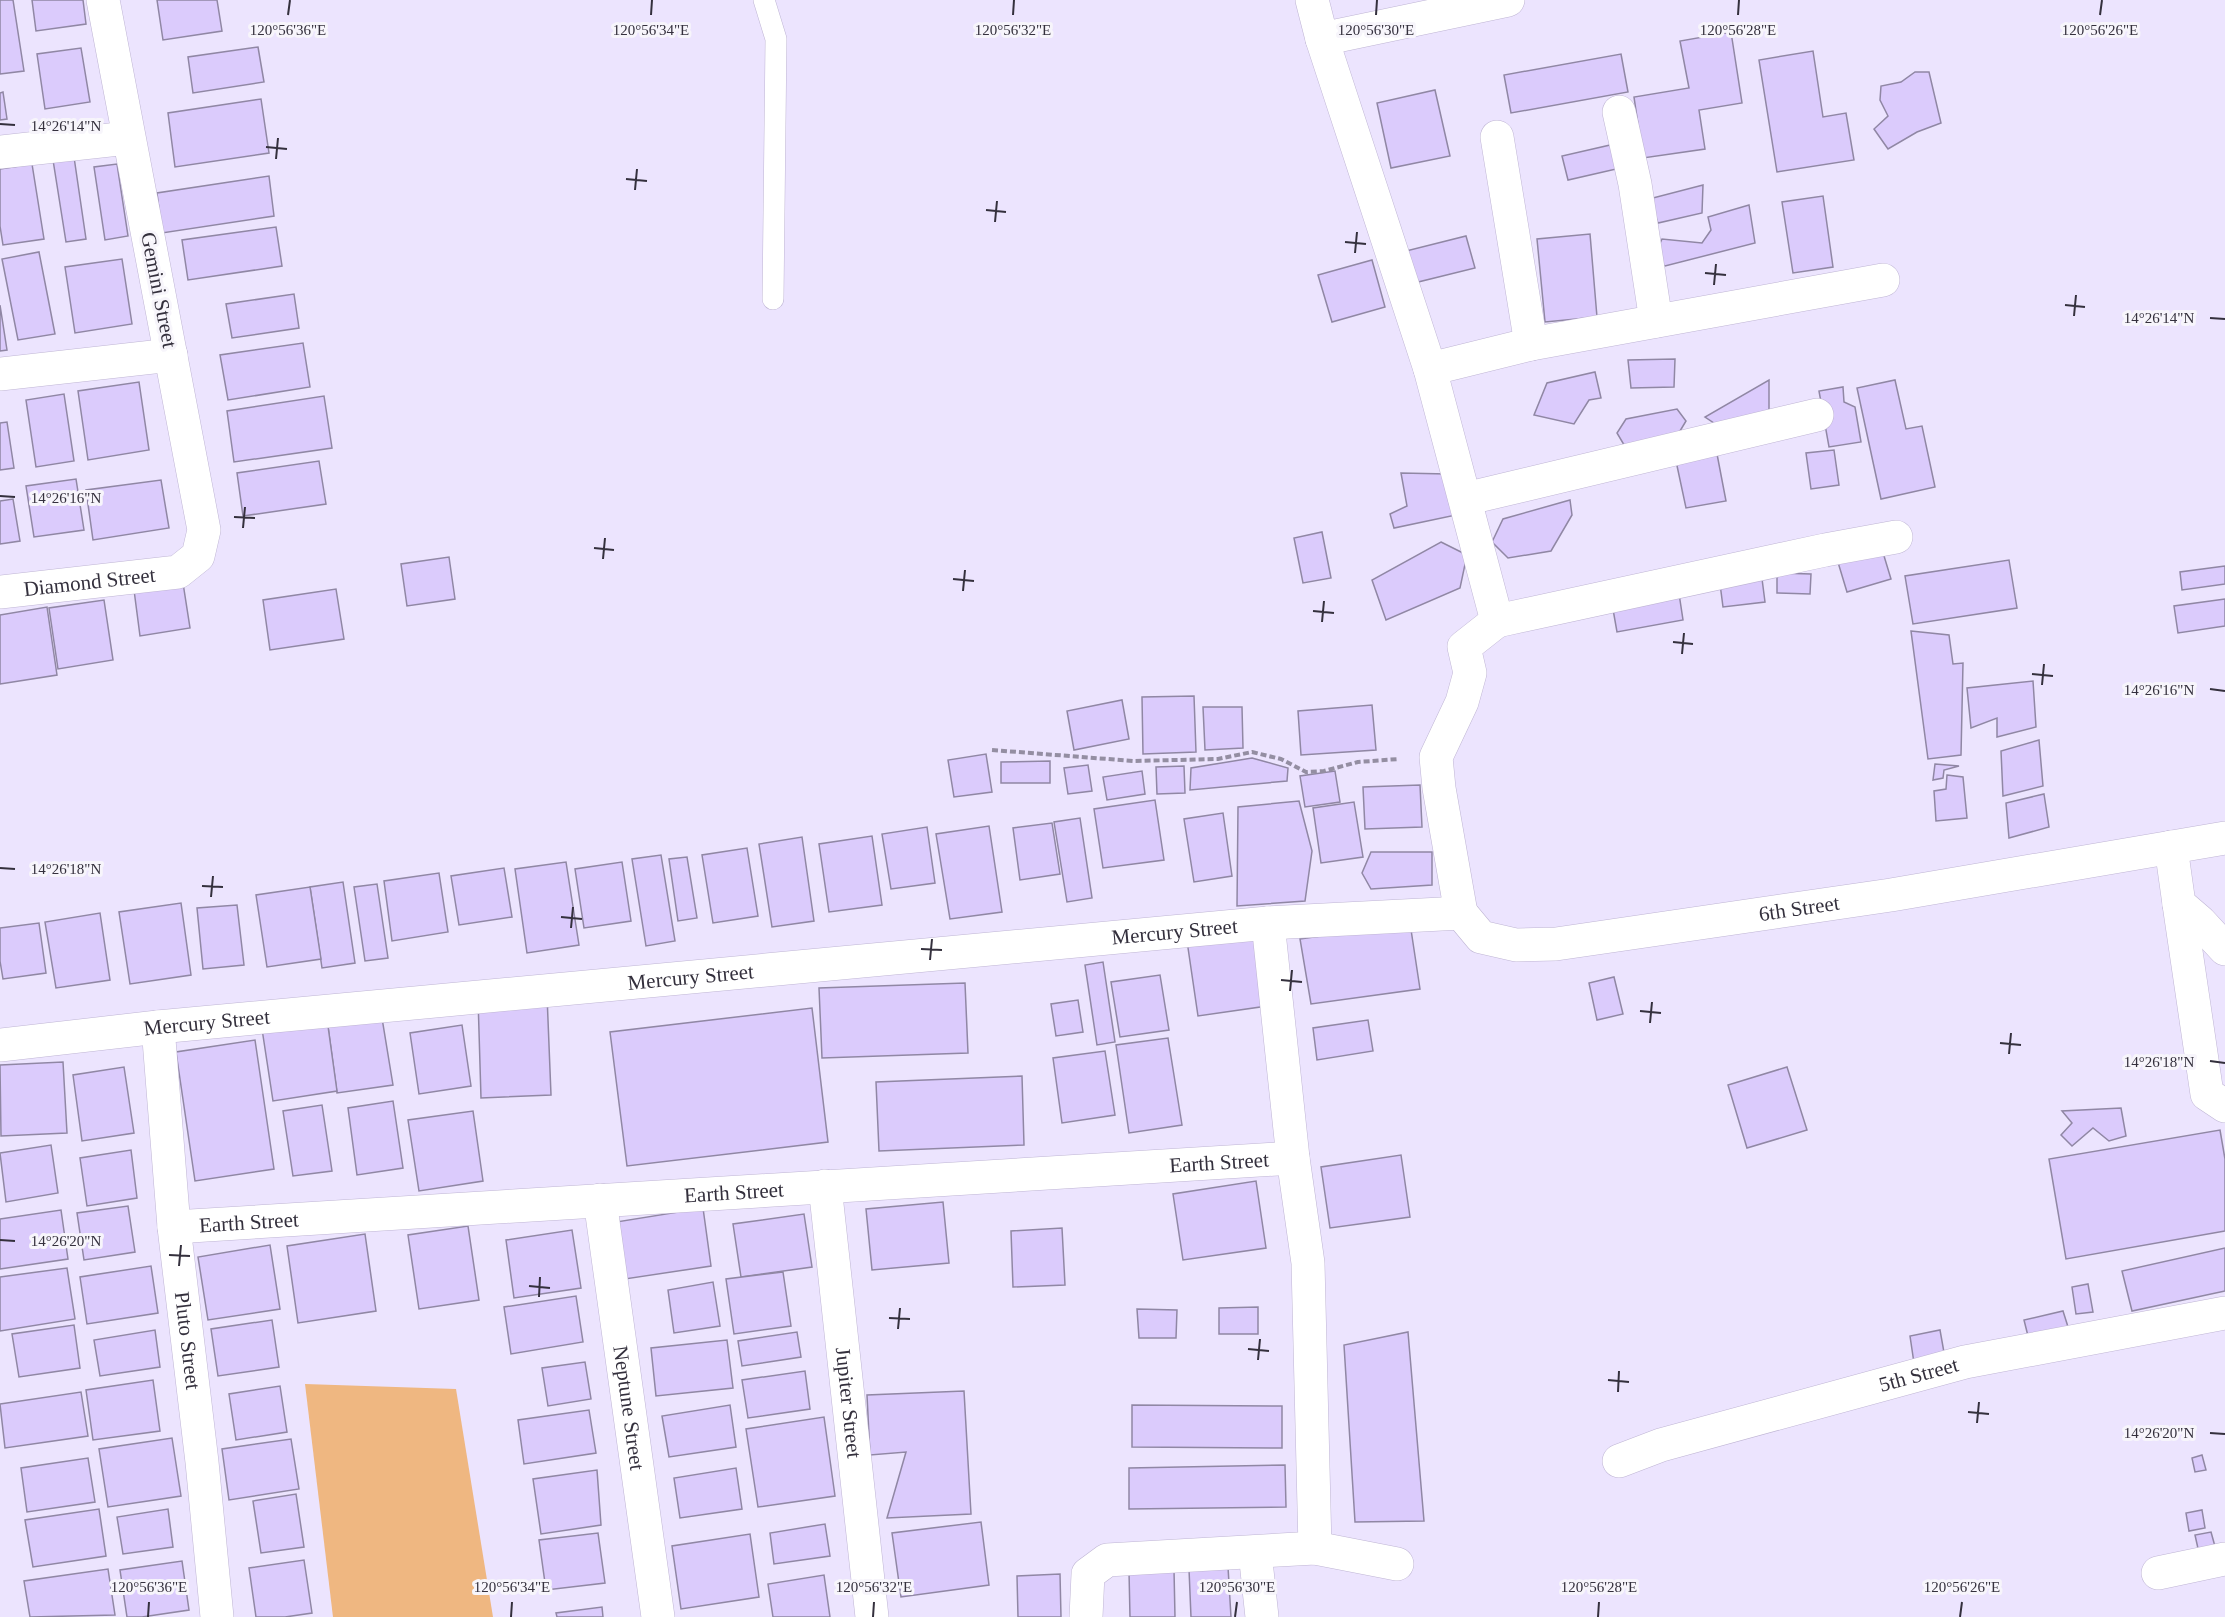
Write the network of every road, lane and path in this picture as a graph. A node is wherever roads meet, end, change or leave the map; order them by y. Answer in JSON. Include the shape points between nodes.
{"nodes":[{"id":1,"x":103,"y":0,"type":"edge"},
{"id":2,"x":764,"y":0,"type":"edge"},
{"id":3,"x":1312,"y":0,"type":"edge"},
{"id":4,"x":1508,"y":0,"type":"edge"},
{"id":5,"x":1322,"y":39,"type":"junction"},
{"id":6,"x":1619,"y":112,"type":"dead end"},
{"id":7,"x":1497,"y":136,"type":"dead end"},
{"id":8,"x":128,"y":138,"type":"junction"},
{"id":9,"x":0,"y":152,"type":"edge"},
{"id":10,"x":1882,"y":280,"type":"dead end"},
{"id":11,"x":772,"y":299,"type":"dead end"},
{"id":12,"x":1656,"y":321,"type":"junction"},
{"id":13,"x":1531,"y":344,"type":"junction"},
{"id":14,"x":171,"y":355,"type":"junction"},
{"id":15,"x":1430,"y":369,"type":"junction"},
{"id":16,"x":0,"y":374,"type":"edge"},
{"id":17,"x":1816,"y":416,"type":"dead end"},
{"id":18,"x":1465,"y":499,"type":"junction"},
{"id":19,"x":1896,"y":537,"type":"dead end"},
{"id":20,"x":178,"y":572,"type":"joint"},
{"id":21,"x":0,"y":592,"type":"edge"},
{"id":22,"x":1497,"y":621,"type":"junction"},
{"id":23,"x":992,"y":750,"type":"dead end"},
{"id":24,"x":1436,"y":757,"type":"junction"},
{"id":25,"x":2225,"y":838,"type":"edge"},
{"id":26,"x":2171,"y":848,"type":"junction"},
{"id":27,"x":2179,"y":904,"type":"junction"},
{"id":28,"x":1461,"y":913,"type":"junction"},
{"id":29,"x":1268,"y":923,"type":"junction"},
{"id":30,"x":2225,"y":949,"type":"edge"},
{"id":31,"x":158,"y":1028,"type":"junction"},
{"id":32,"x":0,"y":1045,"type":"edge"},
{"id":33,"x":2225,"y":1106,"type":"edge"},
{"id":34,"x":1293,"y":1158,"type":"junction"},
{"id":35,"x":825,"y":1186,"type":"junction"},
{"id":36,"x":600,"y":1200,"type":"junction"},
{"id":37,"x":174,"y":1227,"type":"junction"},
{"id":38,"x":2225,"y":1313,"type":"edge"},
{"id":39,"x":1619,"y":1461,"type":"dead end"},
{"id":40,"x":1315,"y":1548,"type":"junction"},
{"id":41,"x":1255,"y":1552,"type":"junction"},
{"id":42,"x":2225,"y":1559,"type":"edge"},
{"id":43,"x":1397,"y":1564,"type":"dead end"},
{"id":44,"x":2158,"y":1573,"type":"dead end"},
{"id":45,"x":217,"y":1617,"type":"edge"},
{"id":46,"x":658,"y":1617,"type":"edge"},
{"id":47,"x":872,"y":1617,"type":"edge"},
{"id":48,"x":1086,"y":1617,"type":"edge"},
{"id":49,"x":1262,"y":1617,"type":"edge"}],
"edges":[{"from":1,"to":8,"type":"street","name":"Gemini Street"},
{"from":2,"to":11,"type":"lane","via":[[776,39]]},
{"from":3,"to":5,"type":"street"},
{"from":4,"to":5,"type":"street"},
{"from":5,"to":15,"type":"street"},
{"from":6,"to":12,"type":"street","via":[[1635,184]]},
{"from":7,"to":13,"type":"street"},
{"from":8,"to":9,"type":"street"},
{"from":8,"to":14,"type":"street","name":"Gemini Street"},
{"from":10,"to":12,"type":"street"},
{"from":12,"to":13,"type":"street"},
{"from":13,"to":15,"type":"street"},
{"from":14,"to":16,"type":"street"},
{"from":14,"to":20,"type":"street","name":"Gemini Street","via":[[204,530],[198,556]]},
{"from":15,"to":18,"type":"street"},
{"from":17,"to":18,"type":"street"},
{"from":18,"to":22,"type":"street"},
{"from":19,"to":22,"type":"street"},
{"from":20,"to":21,"type":"street","name":"Diamond Street"},
{"from":22,"to":24,"type":"street","via":[[1464,647],[1470,673],[1462,702]]},
{"from":23,"to":24,"type":"path","via":[[1133,761],[1218,759],[1252,752],[1281,759],[1306,772],[1358,762]]},
{"from":24,"to":28,"type":"street"},
{"from":25,"to":26,"type":"street","name":"6th Street"},
{"from":26,"to":27,"type":"street"},
{"from":26,"to":28,"type":"street","name":"6th Street","via":[[1556,944],[1516,945],[1481,937]]},
{"from":27,"to":30,"type":"street"},
{"from":27,"to":33,"type":"street","via":[[2207,1094]]},
{"from":28,"to":29,"type":"street","name":"Mercury Street"},
{"from":29,"to":31,"type":"street","name":"Mercury Street"},
{"from":29,"to":34,"type":"street"},
{"from":31,"to":32,"type":"street","name":"Mercury Street"},
{"from":31,"to":37,"type":"street","name":"Pluto Street"},
{"from":34,"to":35,"type":"street","name":"Earth Street"},
{"from":34,"to":40,"type":"street","via":[[1308,1263]]},
{"from":35,"to":36,"type":"street","name":"Earth Street"},
{"from":35,"to":47,"type":"street","name":"Jupiter Street"},
{"from":36,"to":37,"type":"street","name":"Earth Street"},
{"from":36,"to":46,"type":"street","name":"Neptune Street"},
{"from":37,"to":45,"type":"street","name":"Pluto Street"},
{"from":38,"to":39,"type":"street","name":"5th Street","via":[[1965,1362],[1661,1445]]},
{"from":40,"to":41,"type":"street"},
{"from":40,"to":43,"type":"street"},
{"from":41,"to":48,"type":"street","via":[[1107,1560],[1088,1574]]},
{"from":41,"to":49,"type":"street"},
{"from":42,"to":44,"type":"street"}]}
